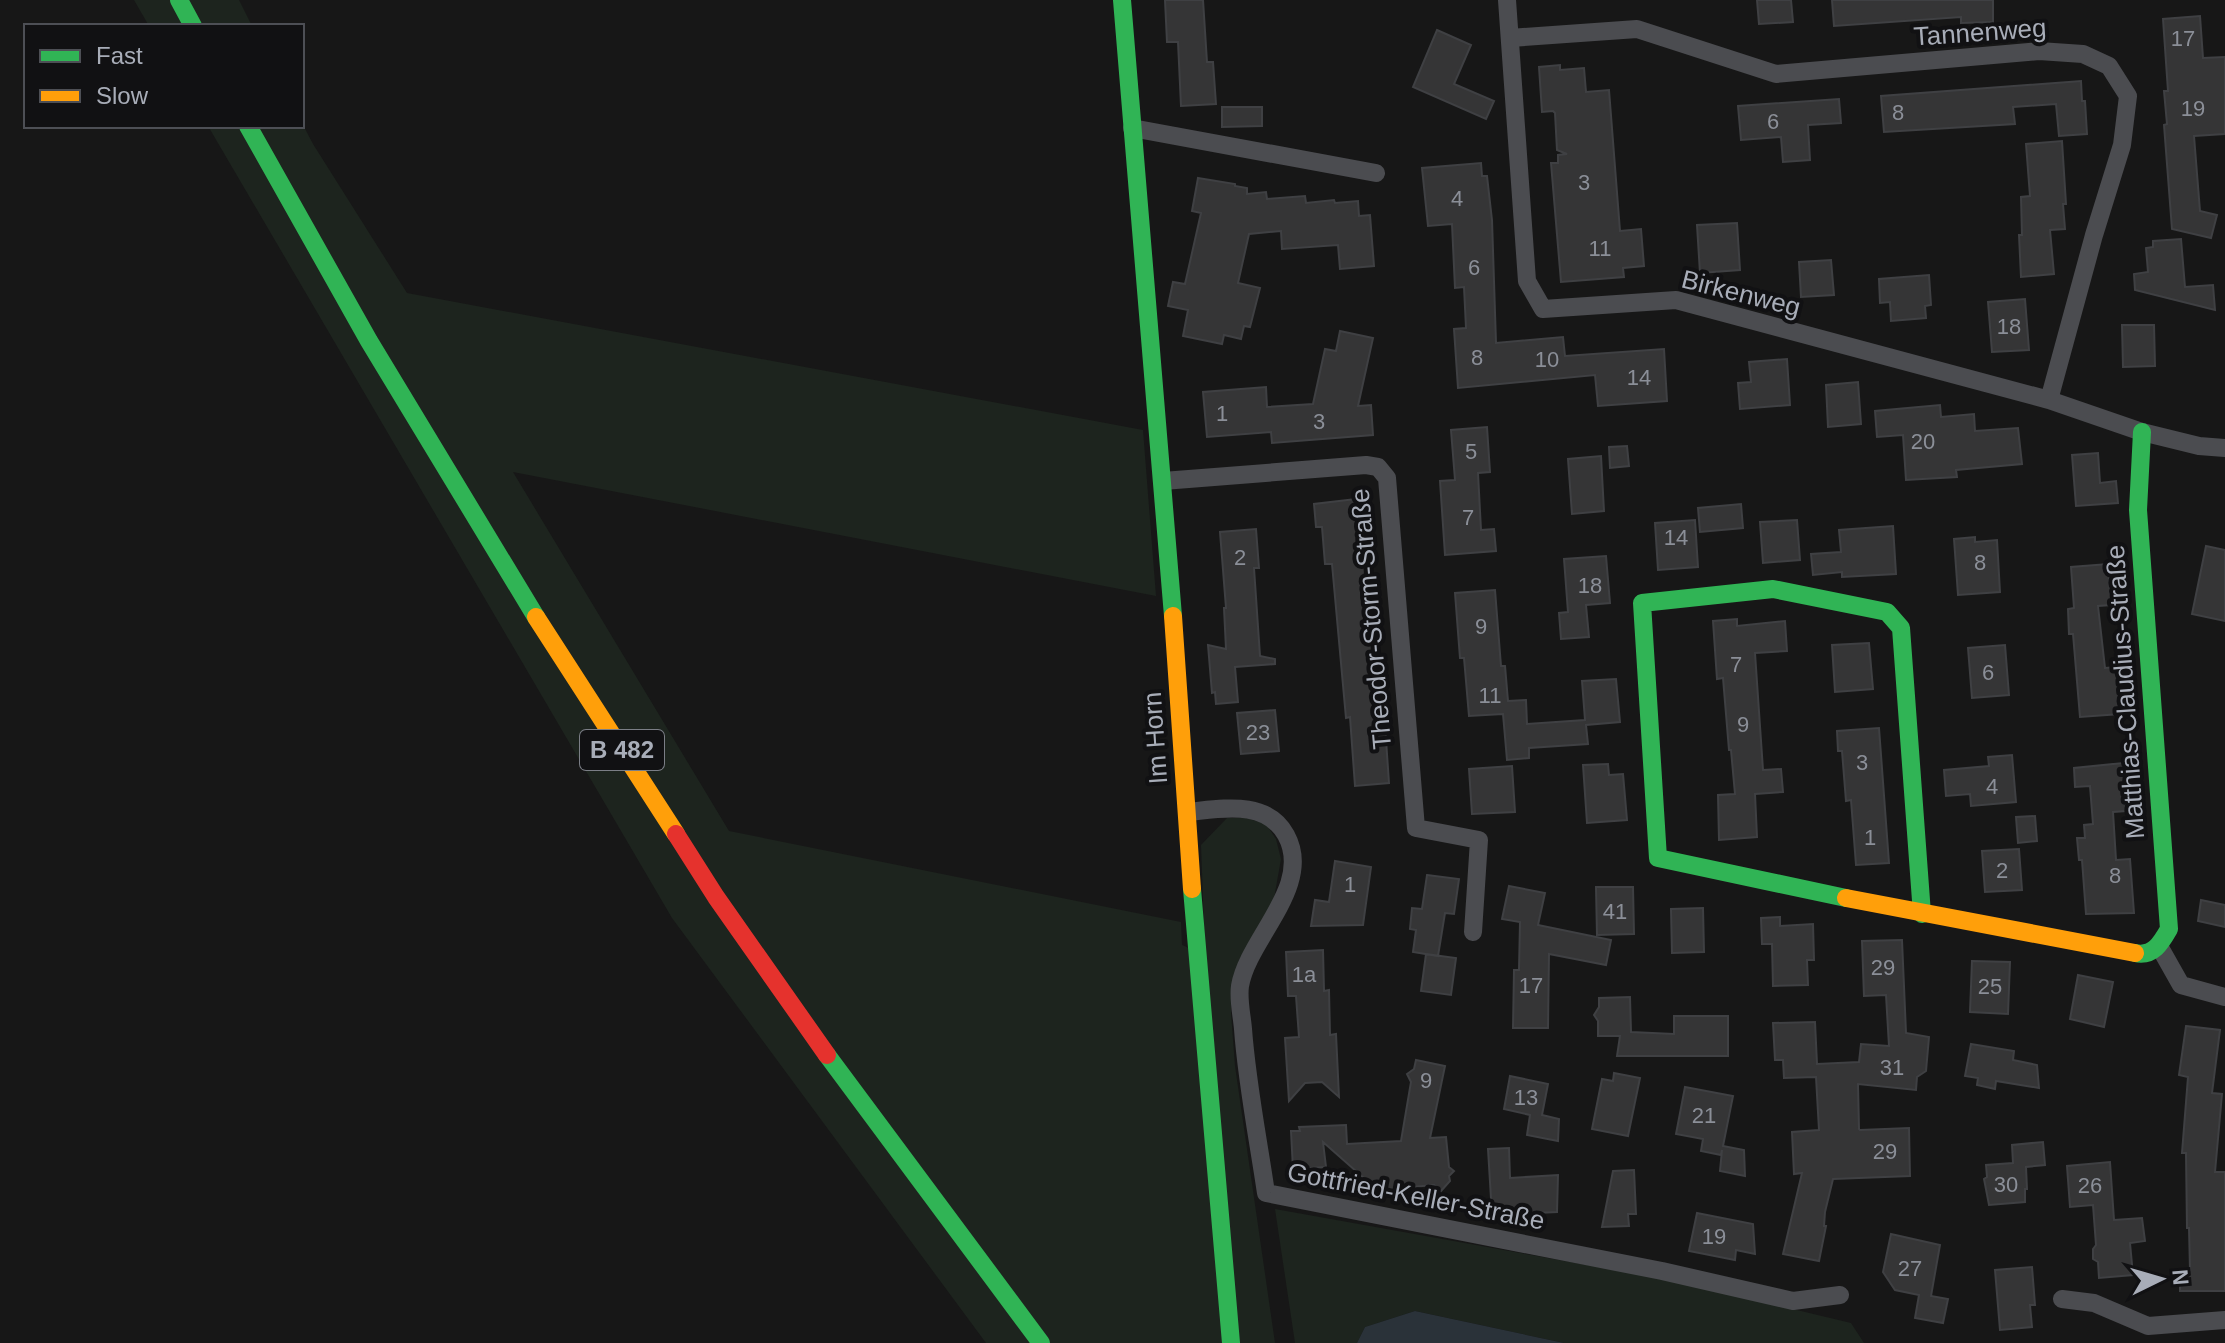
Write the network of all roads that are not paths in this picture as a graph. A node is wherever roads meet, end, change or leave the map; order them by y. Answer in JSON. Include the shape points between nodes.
{"nodes":[{"id":1,"x":179,"y":0,"type":"edge"},
{"id":2,"x":1122,"y":0,"type":"edge"},
{"id":3,"x":1507,"y":0,"type":"edge"},
{"id":4,"x":192,"y":24,"type":"edge"},
{"id":5,"x":1510,"y":38,"type":"junction"},
{"id":6,"x":249,"y":128,"type":"edge"},
{"id":7,"x":1132,"y":128,"type":"junction"},
{"id":8,"x":1376,"y":173,"type":"dead end"},
{"id":9,"x":2049,"y":400,"type":"junction"},
{"id":10,"x":2142,"y":432,"type":"junction"},
{"id":11,"x":2225,"y":448,"type":"edge"},
{"id":12,"x":1163,"y":481,"type":"junction"},
{"id":13,"x":1187,"y":812,"type":"junction"},
{"id":14,"x":1922,"y":914,"type":"junction"},
{"id":15,"x":1473,"y":932,"type":"dead end"},
{"id":16,"x":2159,"y":946,"type":"junction"},
{"id":17,"x":2225,"y":997,"type":"edge"},
{"id":18,"x":1840,"y":1295,"type":"dead end"},
{"id":19,"x":2062,"y":1299,"type":"dead end"},
{"id":20,"x":2225,"y":1320,"type":"edge"},
{"id":21,"x":1041,"y":1343,"type":"edge"},
{"id":22,"x":1231,"y":1343,"type":"edge"}],
"edges":[{"from":1,"to":4,"type":"street"},
{"from":2,"to":7,"type":"street","name":"Im Horn"},
{"from":3,"to":5,"type":"street","name":"Birkenweg"},
{"from":5,"to":9,"type":"street","name":"Birkenweg","via":[[1527,281],[1543,309],[1676,300]]},
{"from":5,"to":9,"type":"street","name":"Tannenweg","via":[[1637,29],[1776,74],[2039,51],[2083,54],[2109,66],[2128,96],[2122,145]]},
{"from":6,"to":21,"type":"street","number":"B 482","via":[[369,341],[535,615],[716,897],[856,1096]]},
{"from":7,"to":8,"type":"street"},
{"from":7,"to":12,"type":"street","name":"Im Horn"},
{"from":9,"to":10,"type":"street","name":"Birkenweg"},
{"from":10,"to":11,"type":"street","name":"Birkenweg"},
{"from":10,"to":16,"type":"street","name":"Matthias-Claudius-Straße","via":[[2138,510],[2169,929]]},
{"from":12,"to":13,"type":"street","name":"Im Horn"},
{"from":12,"to":15,"type":"street","name":"Theodor-Storm-Straße","via":[[1366,465],[1378,467],[1387,478],[1416,828],[1479,840]]},
{"from":13,"to":18,"type":"street","name":"Gottfried-Keller-Straße","via":[[1237,808],[1265,814],[1280,823],[1291,844],[1293,872],[1255,945],[1240,988],[1245,1062],[1266,1193],[1793,1301]]},
{"from":13,"to":22,"type":"street","name":"Im Horn"},
{"from":14,"to":14,"type":"street","via":[[1901,628],[1887,612],[1773,589],[1642,603],[1658,858]]},
{"from":14,"to":16,"type":"street","via":[[2143,955]]},
{"from":16,"to":17,"type":"street","via":[[2181,985]]},
{"from":19,"to":20,"type":"street","via":[[2094,1303],[2148,1326]]}]}
